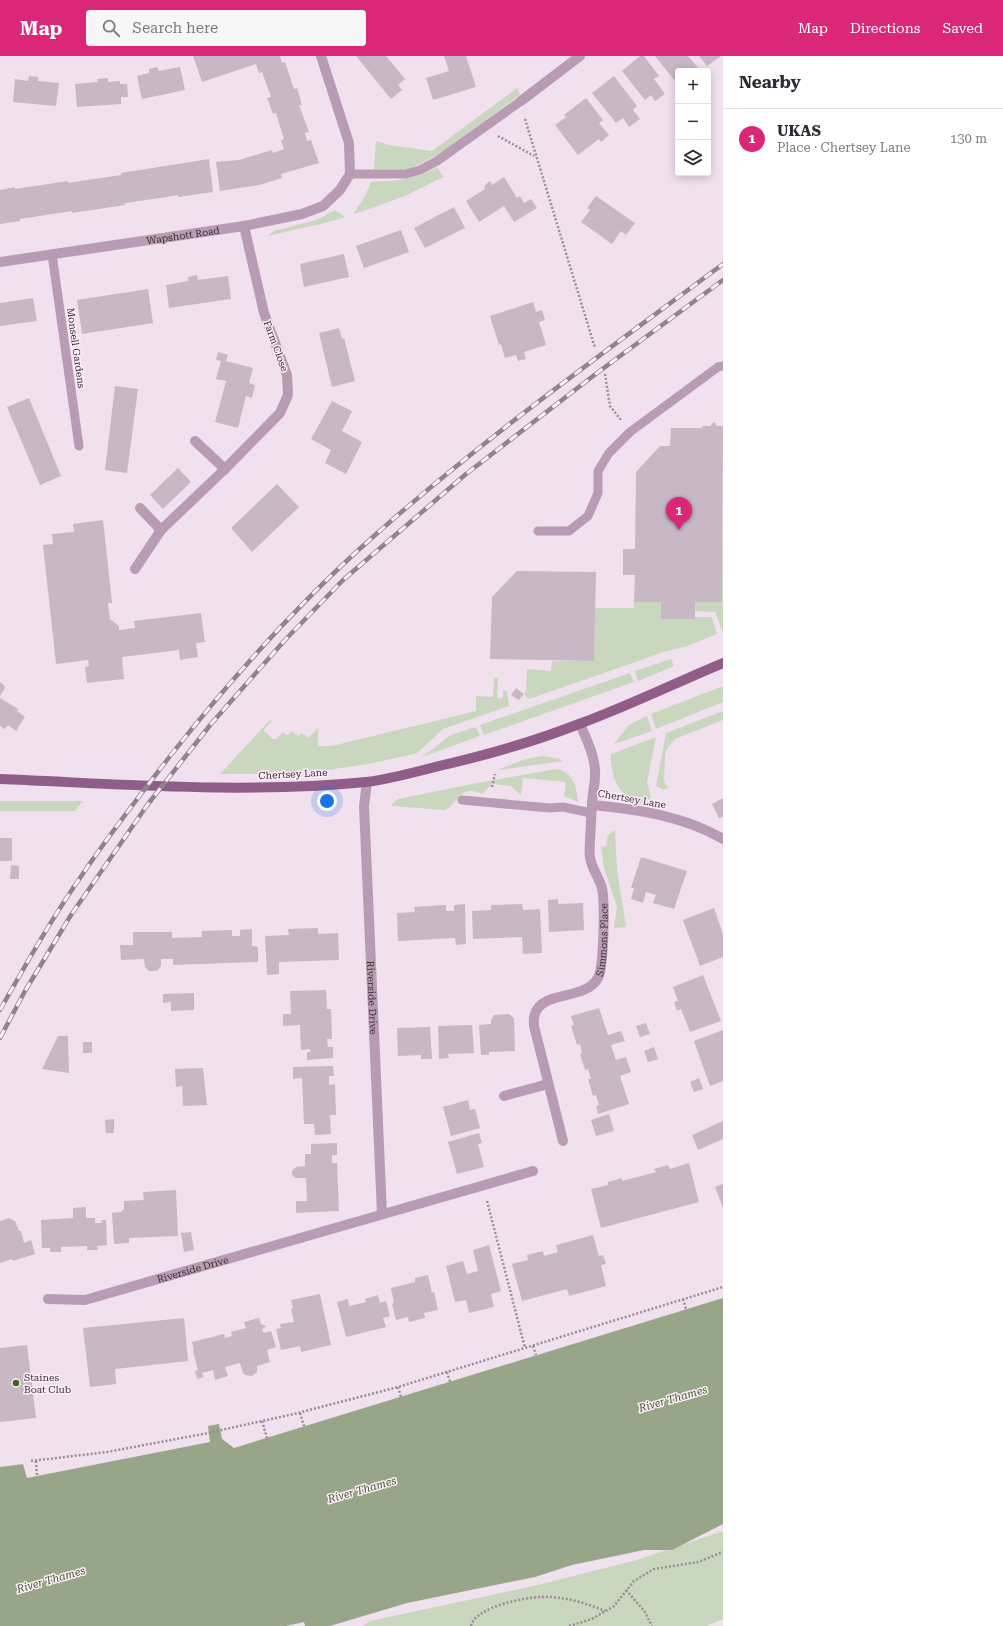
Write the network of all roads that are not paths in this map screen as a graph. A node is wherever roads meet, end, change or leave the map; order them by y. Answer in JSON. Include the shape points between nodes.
{"nodes":[{"id":1,"x":321,"y":56,"type":"edge"},
{"id":2,"x":580,"y":56,"type":"edge"},
{"id":3,"x":519,"y":103,"type":"joint"},
{"id":4,"x":350,"y":174,"type":"junction"},
{"id":5,"x":244,"y":226,"type":"junction"},
{"id":6,"x":52,"y":254,"type":"junction"},
{"id":7,"x":0,"y":262,"type":"edge"},
{"id":8,"x":723,"y":366,"type":"edge"},
{"id":9,"x":195,"y":441,"type":"dead end"},
{"id":10,"x":78,"y":446,"type":"dead end"},
{"id":11,"x":225,"y":469,"type":"junction"},
{"id":12,"x":140,"y":508,"type":"dead end"},
{"id":13,"x":161,"y":530,"type":"junction"},
{"id":14,"x":538,"y":531,"type":"dead end"},
{"id":15,"x":135,"y":568,"type":"dead end"},
{"id":16,"x":723,"y":663,"type":"edge"},
{"id":17,"x":580,"y":724,"type":"junction"},
{"id":18,"x":0,"y":779,"type":"edge"},
{"id":19,"x":367,"y":782,"type":"junction"},
{"id":20,"x":462,"y":800,"type":"dead end"},
{"id":21,"x":591,"y":809,"type":"junction"},
{"id":22,"x":723,"y":839,"type":"edge"},
{"id":23,"x":548,"y":1084,"type":"junction"},
{"id":24,"x":504,"y":1096,"type":"dead end"},
{"id":25,"x":563,"y":1141,"type":"dead end"},
{"id":26,"x":532,"y":1171,"type":"dead end"},
{"id":27,"x":382,"y":1214,"type":"junction"},
{"id":28,"x":48,"y":1299,"type":"dead end"}],
"edges":[{"from":1,"to":4,"type":"street","via":[[349,143]]},
{"from":2,"to":3,"type":"street"},
{"from":3,"to":4,"type":"lane","via":[[420,170],[406,174]]},
{"from":4,"to":5,"type":"street","name":"Wapshott Road","via":[[340,190],[323,206],[302,214]]},
{"from":5,"to":6,"type":"street","name":"Wapshott Road"},
{"from":5,"to":11,"type":"street","name":"Farm Close","via":[[264,313],[287,375],[288,395],[280,413]]},
{"from":6,"to":7,"type":"street","name":"Wapshott Road"},
{"from":6,"to":10,"type":"lane","name":"Monsell Gardens"},
{"from":8,"to":14,"type":"lane","via":[[718,367],[630,432],[609,453],[598,471],[598,493],[588,516],[569,531]]},
{"from":9,"to":11,"type":"street"},
{"from":11,"to":13,"type":"street","name":"Farm Close"},
{"from":12,"to":13,"type":"street"},
{"from":13,"to":15,"type":"street","name":"Farm Close"},
{"from":16,"to":17,"type":"main road","name":"Chertsey Lane"},
{"from":17,"to":19,"type":"main road","name":"Chertsey Lane","via":[[488,755]]},
{"from":17,"to":21,"type":"street","name":"Chertsey Lane","via":[[595,770]]},
{"from":18,"to":19,"type":"main road","name":"Chertsey Lane","via":[[105,785],[254,788]]},
{"from":19,"to":27,"type":"street","name":"Riverside Drive","via":[[364,806]]},
{"from":20,"to":21,"type":"lane","name":"Chertsey Lane"},
{"from":21,"to":22,"type":"street","name":"Chertsey Lane","via":[[687,821]]},
{"from":21,"to":23,"type":"street","name":"Simmons Place","via":[[590,857],[602,890],[603,903],[601,967],[598,978],[590,987],[549,1000],[540,1006],[535,1014],[534,1026]]},
{"from":23,"to":24,"type":"street"},
{"from":23,"to":25,"type":"street","name":"Simmons Place"},
{"from":26,"to":27,"type":"street","name":"Riverside Drive"},
{"from":27,"to":28,"type":"street","name":"Riverside Drive","via":[[85,1300]]}]}
